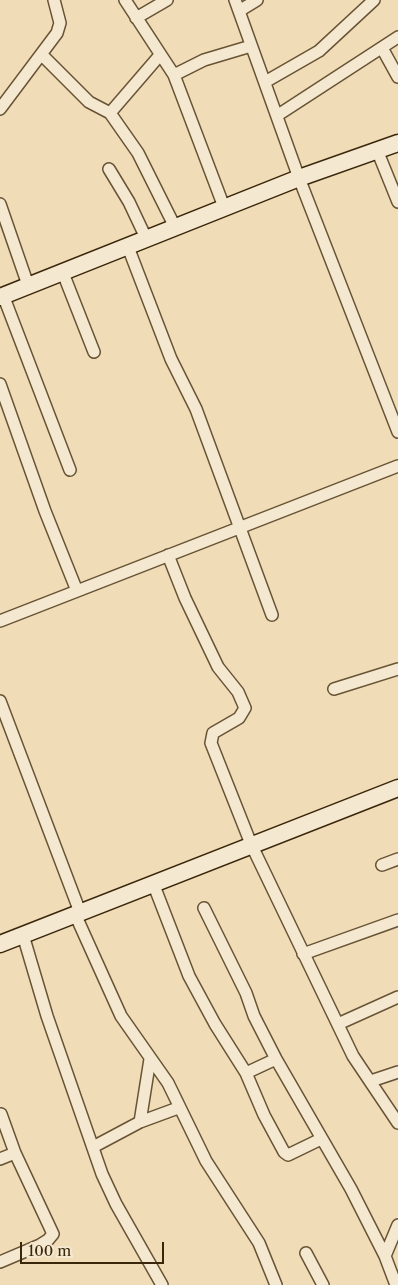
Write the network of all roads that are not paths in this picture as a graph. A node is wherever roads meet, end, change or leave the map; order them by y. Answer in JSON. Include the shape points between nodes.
{"nodes":[{"id":1,"x":54,"y":0,"type":"edge"},
{"id":2,"x":125,"y":0,"type":"edge"},
{"id":3,"x":167,"y":0,"type":"edge"},
{"id":4,"x":257,"y":0,"type":"edge"},
{"id":5,"x":374,"y":0,"type":"edge"},
{"id":6,"x":237,"y":6,"type":"edge"},
{"id":7,"x":136,"y":18,"type":"junction"},
{"id":8,"x":398,"y":37,"type":"edge"},
{"id":9,"x":251,"y":46,"type":"junction"},
{"id":10,"x":382,"y":48,"type":"junction"},
{"id":11,"x":42,"y":55,"type":"junction"},
{"id":12,"x":160,"y":55,"type":"junction"},
{"id":13,"x":174,"y":75,"type":"junction"},
{"id":14,"x":398,"y":76,"type":"edge"},
{"id":15,"x":265,"y":82,"type":"junction"},
{"id":16,"x":1,"y":106,"type":"edge"},
{"id":17,"x":110,"y":112,"type":"junction"},
{"id":18,"x":278,"y":114,"type":"junction"},
{"id":19,"x":398,"y":143,"type":"edge"},
{"id":20,"x":378,"y":150,"type":"junction"},
{"id":21,"x":109,"y":170,"type":"dead end"},
{"id":22,"x":299,"y":178,"type":"junction"},
{"id":23,"x":398,"y":202,"type":"edge"},
{"id":24,"x":0,"y":204,"type":"edge"},
{"id":25,"x":224,"y":207,"type":"junction"},
{"id":26,"x":175,"y":226,"type":"junction"},
{"id":27,"x":146,"y":238,"type":"junction"},
{"id":28,"x":128,"y":247,"type":"junction"},
{"id":29,"x":62,"y":272,"type":"junction"},
{"id":30,"x":28,"y":285,"type":"junction"},
{"id":31,"x":2,"y":296,"type":"edge"},
{"id":32,"x":94,"y":352,"type":"dead end"},
{"id":33,"x":0,"y":384,"type":"edge"},
{"id":34,"x":398,"y":432,"type":"edge"},
{"id":35,"x":398,"y":466,"type":"edge"},
{"id":36,"x":70,"y":470,"type":"dead end"},
{"id":37,"x":239,"y":530,"type":"junction"},
{"id":38,"x":168,"y":555,"type":"junction"},
{"id":39,"x":77,"y":591,"type":"junction"},
{"id":40,"x":0,"y":608,"type":"edge"},
{"id":41,"x":272,"y":615,"type":"dead end"},
{"id":42,"x":2,"y":620,"type":"edge"},
{"id":43,"x":398,"y":669,"type":"edge"},
{"id":44,"x":334,"y":689,"type":"dead end"},
{"id":45,"x":0,"y":701,"type":"edge"},
{"id":46,"x":398,"y":788,"type":"edge"},
{"id":47,"x":251,"y":844,"type":"junction"},
{"id":48,"x":398,"y":859,"type":"edge"},
{"id":49,"x":382,"y":865,"type":"dead end"},
{"id":50,"x":153,"y":883,"type":"junction"},
{"id":51,"x":204,"y":908,"type":"dead end"},
{"id":52,"x":77,"y":913,"type":"junction"},
{"id":53,"x":398,"y":920,"type":"edge"},
{"id":54,"x":23,"y":935,"type":"junction"},
{"id":55,"x":0,"y":944,"type":"edge"},
{"id":56,"x":303,"y":954,"type":"junction"},
{"id":57,"x":398,"y":997,"type":"edge"},
{"id":58,"x":338,"y":1024,"type":"junction"},
{"id":59,"x":150,"y":1059,"type":"junction"},
{"id":60,"x":276,"y":1059,"type":"junction"},
{"id":61,"x":398,"y":1072,"type":"edge"},
{"id":62,"x":246,"y":1073,"type":"junction"},
{"id":63,"x":371,"y":1082,"type":"junction"},
{"id":64,"x":178,"y":1108,"type":"junction"},
{"id":65,"x":1,"y":1114,"type":"edge"},
{"id":66,"x":140,"y":1122,"type":"junction"},
{"id":67,"x":398,"y":1123,"type":"edge"},
{"id":68,"x":321,"y":1138,"type":"junction"},
{"id":69,"x":93,"y":1147,"type":"junction"},
{"id":70,"x":15,"y":1153,"type":"junction"},
{"id":71,"x":0,"y":1159,"type":"edge"},
{"id":72,"x":398,"y":1225,"type":"edge"},
{"id":73,"x":306,"y":1253,"type":"dead end"},
{"id":74,"x":385,"y":1256,"type":"junction"},
{"id":75,"x":0,"y":1262,"type":"edge"},
{"id":76,"x":162,"y":1285,"type":"edge"},
{"id":77,"x":275,"y":1285,"type":"edge"},
{"id":78,"x":323,"y":1285,"type":"edge"},
{"id":79,"x":396,"y":1285,"type":"edge"}],
"edges":[{"from":1,"to":11,"type":"street","via":[[60,28]]},
{"from":2,"to":7,"type":"street"},
{"from":3,"to":7,"type":"street"},
{"from":4,"to":6,"type":"street"},
{"from":5,"to":15,"type":"street","via":[[319,51]]},
{"from":6,"to":9,"type":"street"},
{"from":7,"to":12,"type":"street"},
{"from":8,"to":10,"type":"street"},
{"from":9,"to":13,"type":"street","via":[[204,60]]},
{"from":9,"to":15,"type":"street"},
{"from":10,"to":14,"type":"street"},
{"from":10,"to":18,"type":"street"},
{"from":11,"to":16,"type":"street"},
{"from":11,"to":17,"type":"street","via":[[89,102]]},
{"from":12,"to":13,"type":"street"},
{"from":12,"to":17,"type":"street"},
{"from":13,"to":25,"type":"street"},
{"from":15,"to":18,"type":"street"},
{"from":17,"to":26,"type":"street","via":[[138,153]]},
{"from":18,"to":22,"type":"street"},
{"from":19,"to":20,"type":"street"},
{"from":20,"to":22,"type":"street"},
{"from":20,"to":23,"type":"street"},
{"from":21,"to":27,"type":"street"},
{"from":22,"to":25,"type":"street"},
{"from":22,"to":34,"type":"street"},
{"from":24,"to":30,"type":"street"},
{"from":25,"to":26,"type":"street"},
{"from":26,"to":27,"type":"street"},
{"from":27,"to":28,"type":"street"},
{"from":28,"to":29,"type":"street"},
{"from":28,"to":37,"type":"street","via":[[171,359],[196,409]]},
{"from":29,"to":30,"type":"street"},
{"from":29,"to":32,"type":"street"},
{"from":30,"to":31,"type":"street"},
{"from":31,"to":36,"type":"street"},
{"from":33,"to":39,"type":"street"},
{"from":35,"to":37,"type":"street"},
{"from":37,"to":38,"type":"street"},
{"from":37,"to":41,"type":"street"},
{"from":38,"to":39,"type":"street"},
{"from":38,"to":47,"type":"street","via":[[218,667],[238,692],[245,708],[239,718],[213,733],[211,743]]},
{"from":39,"to":42,"type":"street"},
{"from":40,"to":42,"type":"street"},
{"from":43,"to":44,"type":"street"},
{"from":45,"to":52,"type":"street"},
{"from":46,"to":47,"type":"street"},
{"from":47,"to":50,"type":"street"},
{"from":47,"to":56,"type":"street"},
{"from":48,"to":49,"type":"street"},
{"from":50,"to":52,"type":"street"},
{"from":50,"to":62,"type":"street","via":[[189,976]]},
{"from":51,"to":60,"type":"street"},
{"from":52,"to":54,"type":"street"},
{"from":52,"to":59,"type":"street","via":[[121,1016]]},
{"from":53,"to":56,"type":"street"},
{"from":54,"to":55,"type":"street"},
{"from":54,"to":69,"type":"street","via":[[47,1016]]},
{"from":56,"to":58,"type":"street"},
{"from":57,"to":58,"type":"street"},
{"from":58,"to":63,"type":"street","via":[[352,1056]]},
{"from":59,"to":64,"type":"street","via":[[168,1083]]},
{"from":59,"to":66,"type":"street"},
{"from":60,"to":62,"type":"street"},
{"from":60,"to":68,"type":"street"},
{"from":61,"to":63,"type":"street"},
{"from":62,"to":68,"type":"street","via":[[264,1115],[288,1156]]},
{"from":63,"to":67,"type":"street"},
{"from":64,"to":66,"type":"street"},
{"from":64,"to":77,"type":"street","via":[[206,1161],[259,1243]]},
{"from":65,"to":70,"type":"street"},
{"from":66,"to":69,"type":"street"},
{"from":68,"to":74,"type":"street"},
{"from":69,"to":76,"type":"street","via":[[116,1204]]},
{"from":70,"to":71,"type":"street"},
{"from":70,"to":75,"type":"street","via":[[53,1234],[40,1245]]},
{"from":72,"to":74,"type":"street"},
{"from":73,"to":78,"type":"street"},
{"from":74,"to":79,"type":"street"}]}
